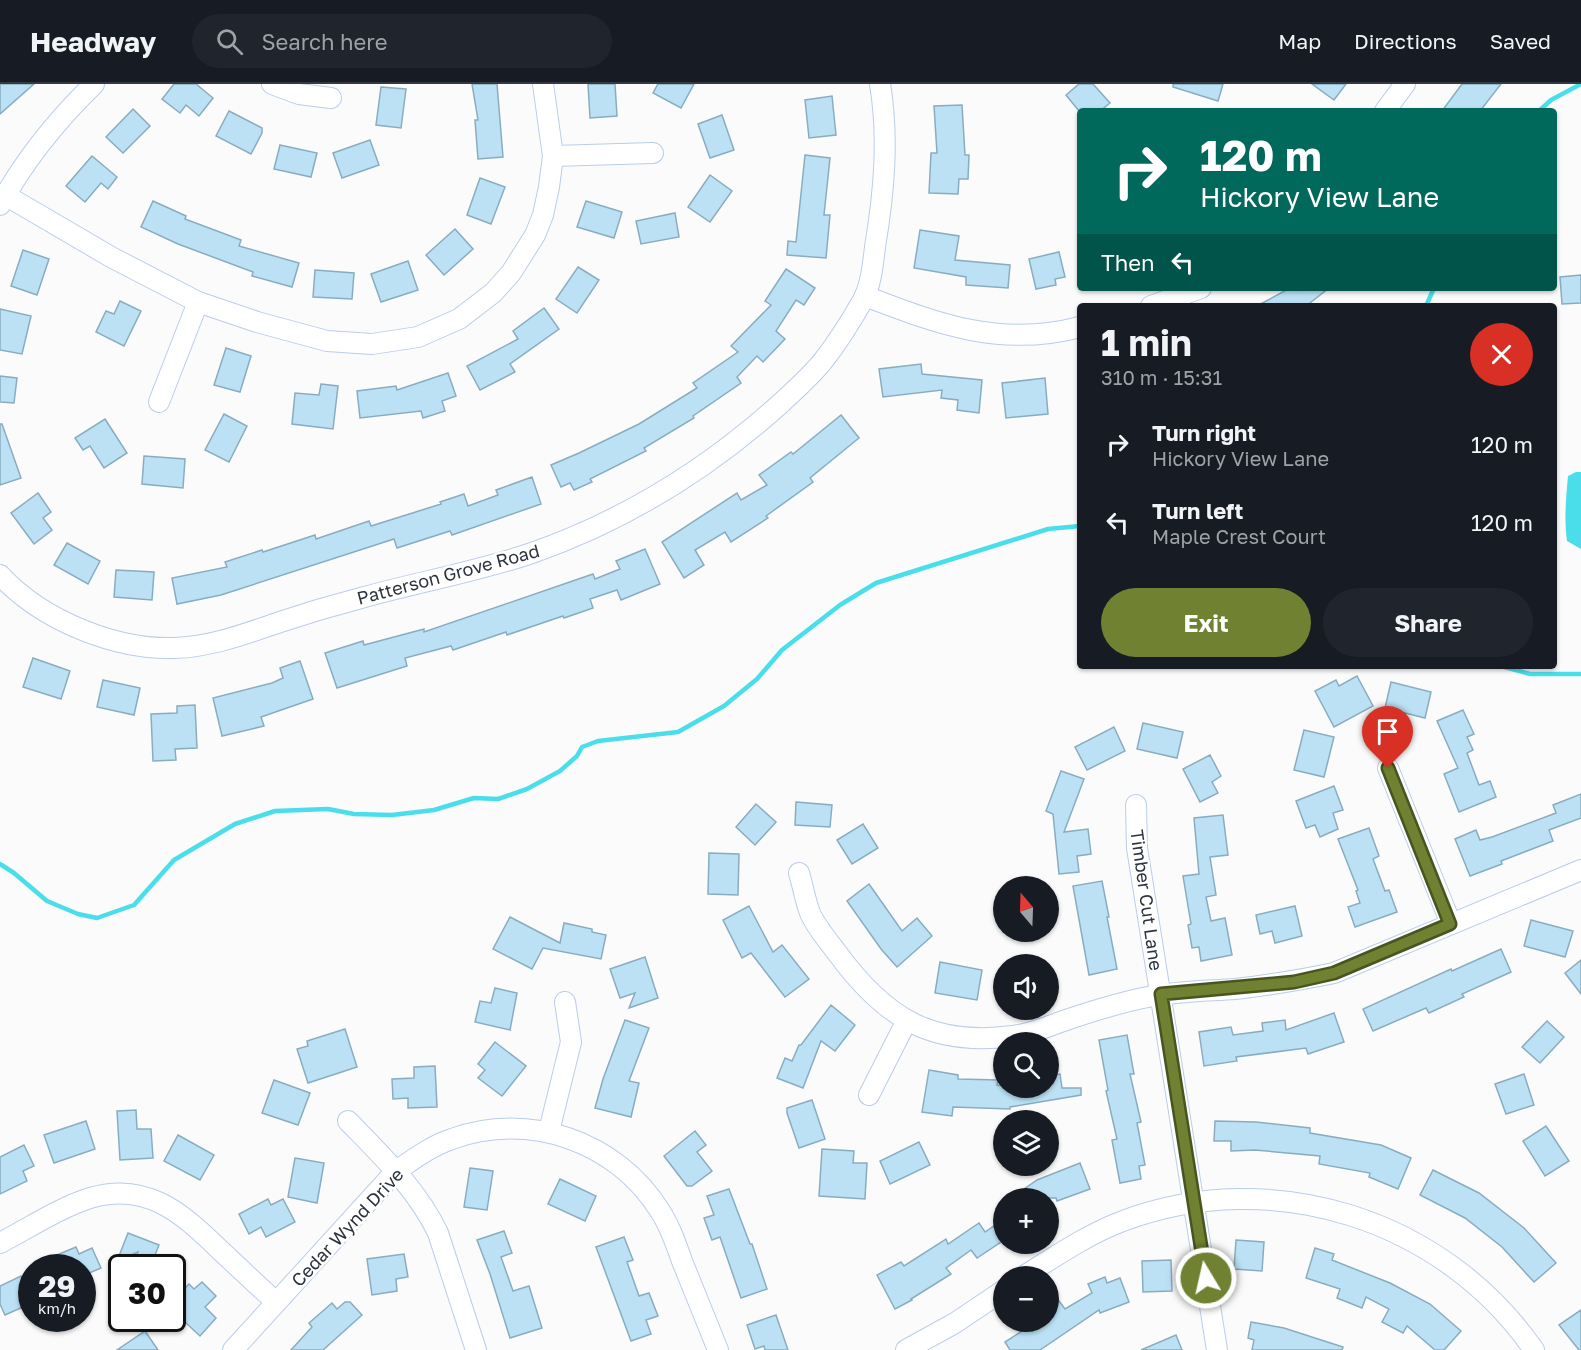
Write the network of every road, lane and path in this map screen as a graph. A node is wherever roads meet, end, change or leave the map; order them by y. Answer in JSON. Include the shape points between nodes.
{"nodes":[{"id":1,"x":94,"y":84,"type":"edge"},
{"id":2,"x":272,"y":84,"type":"edge"},
{"id":3,"x":543,"y":84,"type":"edge"},
{"id":4,"x":880,"y":84,"type":"edge"},
{"id":5,"x":1405,"y":84,"type":"edge"},
{"id":6,"x":331,"y":98,"type":"dead end"},
{"id":7,"x":1387,"y":108,"type":"edge"},
{"id":8,"x":653,"y":153,"type":"dead end"},
{"id":9,"x":553,"y":156,"type":"junction"},
{"id":10,"x":3,"y":200,"type":"edge"},
{"id":11,"x":1193,"y":291,"type":"edge"},
{"id":12,"x":865,"y":296,"type":"junction"},
{"id":13,"x":198,"y":302,"type":"junction"},
{"id":14,"x":1159,"y":303,"type":"edge"},
{"id":15,"x":1077,"y":328,"type":"edge"},
{"id":16,"x":159,"y":402,"type":"dead end"},
{"id":17,"x":0,"y":575,"type":"edge"},
{"id":18,"x":1388,"y":768,"type":"dead end"},
{"id":19,"x":1136,"y":805,"type":"dead end"},
{"id":20,"x":1581,"y":870,"type":"edge"},
{"id":21,"x":799,"y":873,"type":"dead end"},
{"id":22,"x":1450,"y":924,"type":"junction"},
{"id":23,"x":1161,"y":994,"type":"junction"},
{"id":24,"x":564,"y":1002,"type":"dead end"},
{"id":25,"x":906,"y":1022,"type":"junction"},
{"id":26,"x":869,"y":1095,"type":"dead end"},
{"id":27,"x":348,"y":1121,"type":"dead end"},
{"id":28,"x":549,"y":1131,"type":"junction"},
{"id":29,"x":396,"y":1171,"type":"junction"},
{"id":30,"x":1193,"y":1203,"type":"junction"},
{"id":31,"x":0,"y":1244,"type":"edge"},
{"id":32,"x":1040,"y":1266,"type":"edge"},
{"id":33,"x":993,"y":1297,"type":"edge"},
{"id":34,"x":276,"y":1302,"type":"junction"},
{"id":35,"x":233,"y":1350,"type":"edge"},
{"id":36,"x":476,"y":1350,"type":"edge"},
{"id":37,"x":718,"y":1350,"type":"edge"},
{"id":38,"x":906,"y":1350,"type":"edge"},
{"id":39,"x":1217,"y":1350,"type":"edge"},
{"id":40,"x":1534,"y":1350,"type":"edge"}],
"edges":[{"from":1,"to":10,"type":"street","via":[[53,127]]},
{"from":2,"to":6,"type":"street","via":[[298,94]]},
{"from":3,"to":9,"type":"street"},
{"from":4,"to":12,"type":"street","name":"Patterson Grove Road","via":[[885,140],[883,180]]},
{"from":5,"to":7,"type":"street"},
{"from":8,"to":9,"type":"street"},
{"from":9,"to":13,"type":"street","via":[[543,215],[524,254],[494,293],[440,328],[398,341],[348,344],[309,337]]},
{"from":10,"to":13,"type":"street"},
{"from":11,"to":14,"type":"street"},
{"from":12,"to":15,"type":"street","via":[[938,323],[985,334],[1047,333]]},
{"from":12,"to":17,"type":"street","name":"Patterson Grove Road","via":[[823,362],[731,445],[635,508],[528,554],[334,605],[218,642],[174,648],[119,642],[69,624],[42,611]]},
{"from":13,"to":16,"type":"street"},
{"from":18,"to":22,"type":"street"},
{"from":19,"to":23,"type":"street","name":"Timber Cut Lane","via":[[1137,848]]},
{"from":20,"to":22,"type":"street"},
{"from":21,"to":25,"type":"street","via":[[811,914],[827,940],[865,988]]},
{"from":22,"to":23,"type":"street","via":[[1334,973],[1294,982]]},
{"from":23,"to":25,"type":"street","via":[[1015,1036],[954,1036]]},
{"from":23,"to":30,"type":"street","name":"Timber Cut Lane"},
{"from":24,"to":28,"type":"street","via":[[571,1042]]},
{"from":25,"to":26,"type":"street"},
{"from":27,"to":29,"type":"street"},
{"from":28,"to":29,"type":"street","name":"Cedar Wynd Drive","via":[[478,1131],[428,1149]]},
{"from":28,"to":37,"type":"street","name":"Cedar Wynd Drive","via":[[603,1154],[623,1169],[660,1210]]},
{"from":29,"to":34,"type":"street","name":"Cedar Wynd Drive"},
{"from":29,"to":36,"type":"street","via":[[420,1200],[438,1233]]},
{"from":30,"to":32,"type":"street","via":[[1103,1229]]},
{"from":30,"to":39,"type":"street","name":"Timber Cut Lane"},
{"from":30,"to":40,"type":"street","via":[[1278,1200],[1314,1205],[1376,1223],[1459,1271],[1500,1308]]},
{"from":31,"to":34,"type":"street","via":[[88,1199],[119,1193],[151,1198],[178,1211]]},
{"from":33,"to":38,"type":"street"},
{"from":34,"to":35,"type":"street","name":"Cedar Wynd Drive"}]}
